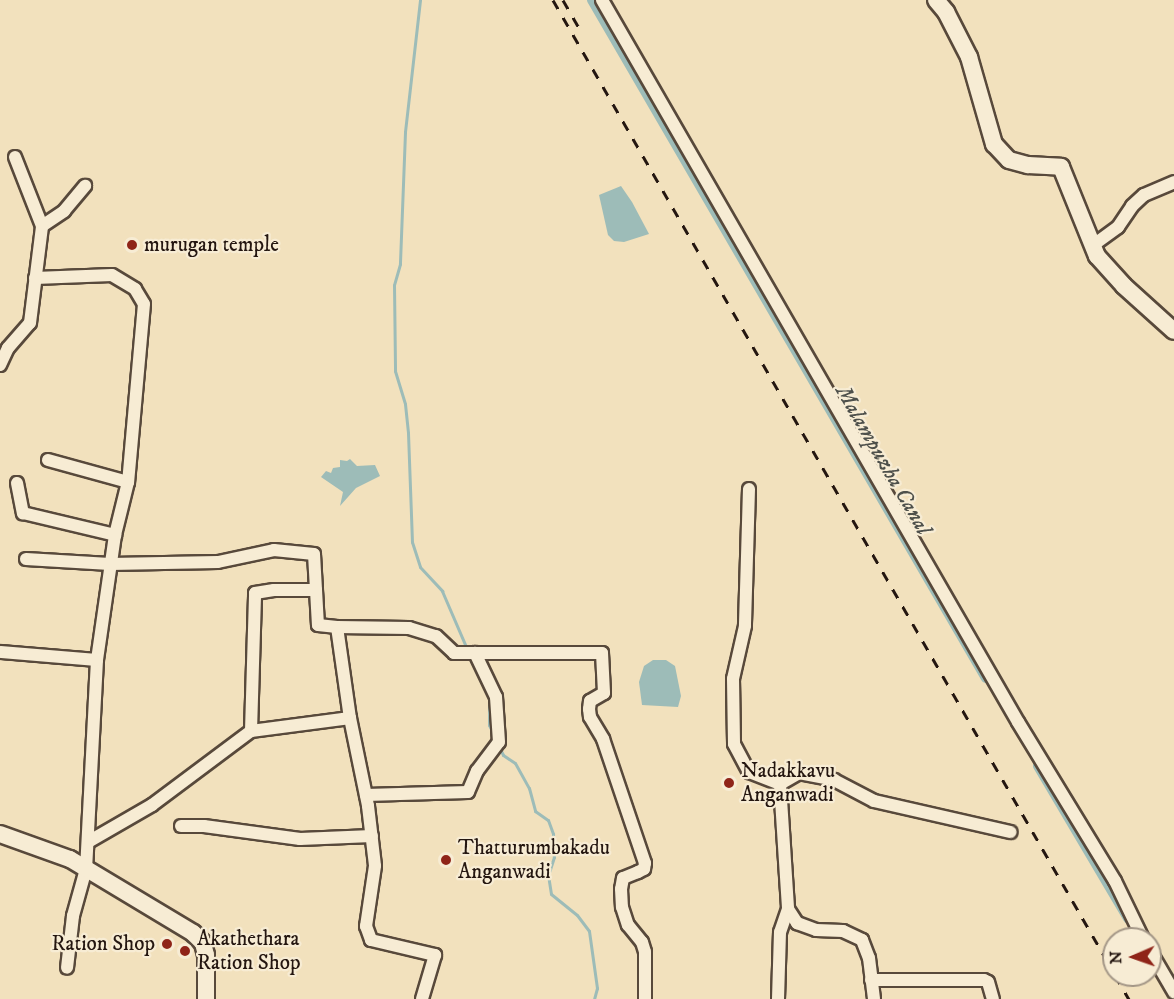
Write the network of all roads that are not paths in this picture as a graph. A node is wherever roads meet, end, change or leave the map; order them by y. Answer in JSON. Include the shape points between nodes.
{"nodes":[{"id":1,"x":602,"y":0,"type":"edge"},
{"id":2,"x":936,"y":0,"type":"edge"},
{"id":3,"x":15,"y":157,"type":"dead end"},
{"id":4,"x":1174,"y":182,"type":"edge"},
{"id":5,"x":85,"y":186,"type":"dead end"},
{"id":6,"x":42,"y":226,"type":"junction"},
{"id":7,"x":1092,"y":246,"type":"junction"},
{"id":8,"x":35,"y":278,"type":"junction"},
{"id":9,"x":1174,"y":331,"type":"edge"},
{"id":10,"x":0,"y":365,"type":"edge"},
{"id":11,"x":48,"y":460,"type":"dead end"},
{"id":12,"x":128,"y":482,"type":"junction"},
{"id":13,"x":17,"y":483,"type":"dead end"},
{"id":14,"x":749,"y":489,"type":"dead end"},
{"id":15,"x":115,"y":535,"type":"junction"},
{"id":16,"x":26,"y":559,"type":"dead end"},
{"id":17,"x":111,"y":564,"type":"junction"},
{"id":18,"x":316,"y":590,"type":"junction"},
{"id":19,"x":337,"y":627,"type":"junction"},
{"id":20,"x":0,"y":652,"type":"edge"},
{"id":21,"x":475,"y":653,"type":"junction"},
{"id":22,"x":97,"y":660,"type":"junction"},
{"id":23,"x":350,"y":718,"type":"junction"},
{"id":24,"x":251,"y":731,"type":"junction"},
{"id":25,"x":780,"y":784,"type":"junction"},
{"id":26,"x":366,"y":795,"type":"junction"},
{"id":27,"x":181,"y":826,"type":"dead end"},
{"id":28,"x":1011,"y":832,"type":"dead end"},
{"id":29,"x":0,"y":834,"type":"edge"},
{"id":30,"x":372,"y":836,"type":"junction"},
{"id":31,"x":88,"y":842,"type":"junction"},
{"id":32,"x":86,"y":869,"type":"junction"},
{"id":33,"x":788,"y":909,"type":"junction"},
{"id":34,"x":1137,"y":927,"type":"edge"},
{"id":35,"x":67,"y":968,"type":"dead end"},
{"id":36,"x":1162,"y":972,"type":"edge"},
{"id":37,"x":871,"y":980,"type":"junction"},
{"id":38,"x":1174,"y":992,"type":"edge"},
{"id":39,"x":206,"y":999,"type":"edge"},
{"id":40,"x":422,"y":999,"type":"edge"},
{"id":41,"x":645,"y":999,"type":"edge"},
{"id":42,"x":778,"y":999,"type":"edge"},
{"id":43,"x":874,"y":999,"type":"edge"},
{"id":44,"x":993,"y":999,"type":"edge"}],
"edges":[{"from":1,"to":34,"type":"street","via":[[1018,722],[1115,881]]},
{"from":2,"to":7,"type":"street","via":[[969,57],[994,144],[1009,160],[1061,167]]},
{"from":3,"to":6,"type":"street"},
{"from":4,"to":7,"type":"street","via":[[1144,195],[1118,227]]},
{"from":5,"to":6,"type":"street","via":[[64,211]]},
{"from":6,"to":8,"type":"street"},
{"from":7,"to":9,"type":"street","via":[[1096,256],[1124,286]]},
{"from":8,"to":10,"type":"street","via":[[30,323],[8,348]]},
{"from":8,"to":12,"type":"street","via":[[112,275],[135,289],[144,304]]},
{"from":11,"to":12,"type":"street"},
{"from":12,"to":15,"type":"street"},
{"from":13,"to":15,"type":"street","via":[[23,513]]},
{"from":14,"to":25,"type":"street","via":[[745,626],[733,679],[734,744],[748,772]]},
{"from":15,"to":17,"type":"street"},
{"from":16,"to":17,"type":"street"},
{"from":17,"to":18,"type":"street","via":[[218,562],[274,550],[314,554]]},
{"from":17,"to":22,"type":"street"},
{"from":18,"to":19,"type":"street","via":[[318,625]]},
{"from":18,"to":24,"type":"street","via":[[255,593]]},
{"from":19,"to":21,"type":"street","via":[[409,628],[436,636],[454,653]]},
{"from":19,"to":23,"type":"street"},
{"from":20,"to":22,"type":"street"},
{"from":21,"to":26,"type":"street","via":[[496,698],[499,742],[477,771],[468,792]]},
{"from":21,"to":41,"type":"street","via":[[602,653],[604,693],[590,701],[589,709],[645,863],[644,868],[623,878],[621,889],[628,925],[645,952]]},
{"from":22,"to":31,"type":"street"},
{"from":23,"to":24,"type":"street"},
{"from":23,"to":26,"type":"street"},
{"from":24,"to":31,"type":"street","via":[[152,805]]},
{"from":25,"to":28,"type":"street","via":[[799,773],[834,780],[874,801]]},
{"from":25,"to":33,"type":"street"},
{"from":26,"to":30,"type":"street"},
{"from":27,"to":30,"type":"street","via":[[300,839]]},
{"from":29,"to":32,"type":"street","via":[[70,859]]},
{"from":30,"to":40,"type":"street","via":[[375,866],[366,926],[371,940],[435,955]]},
{"from":31,"to":32,"type":"street"},
{"from":32,"to":35,"type":"street","via":[[73,916]]},
{"from":32,"to":39,"type":"street","via":[[193,933],[203,943]]},
{"from":33,"to":37,"type":"street","via":[[797,923],[816,930],[843,931],[862,940]]},
{"from":33,"to":42,"type":"street","via":[[780,932]]},
{"from":36,"to":38,"type":"street"},
{"from":37,"to":43,"type":"street"},
{"from":37,"to":44,"type":"street","via":[[984,980]]}]}
